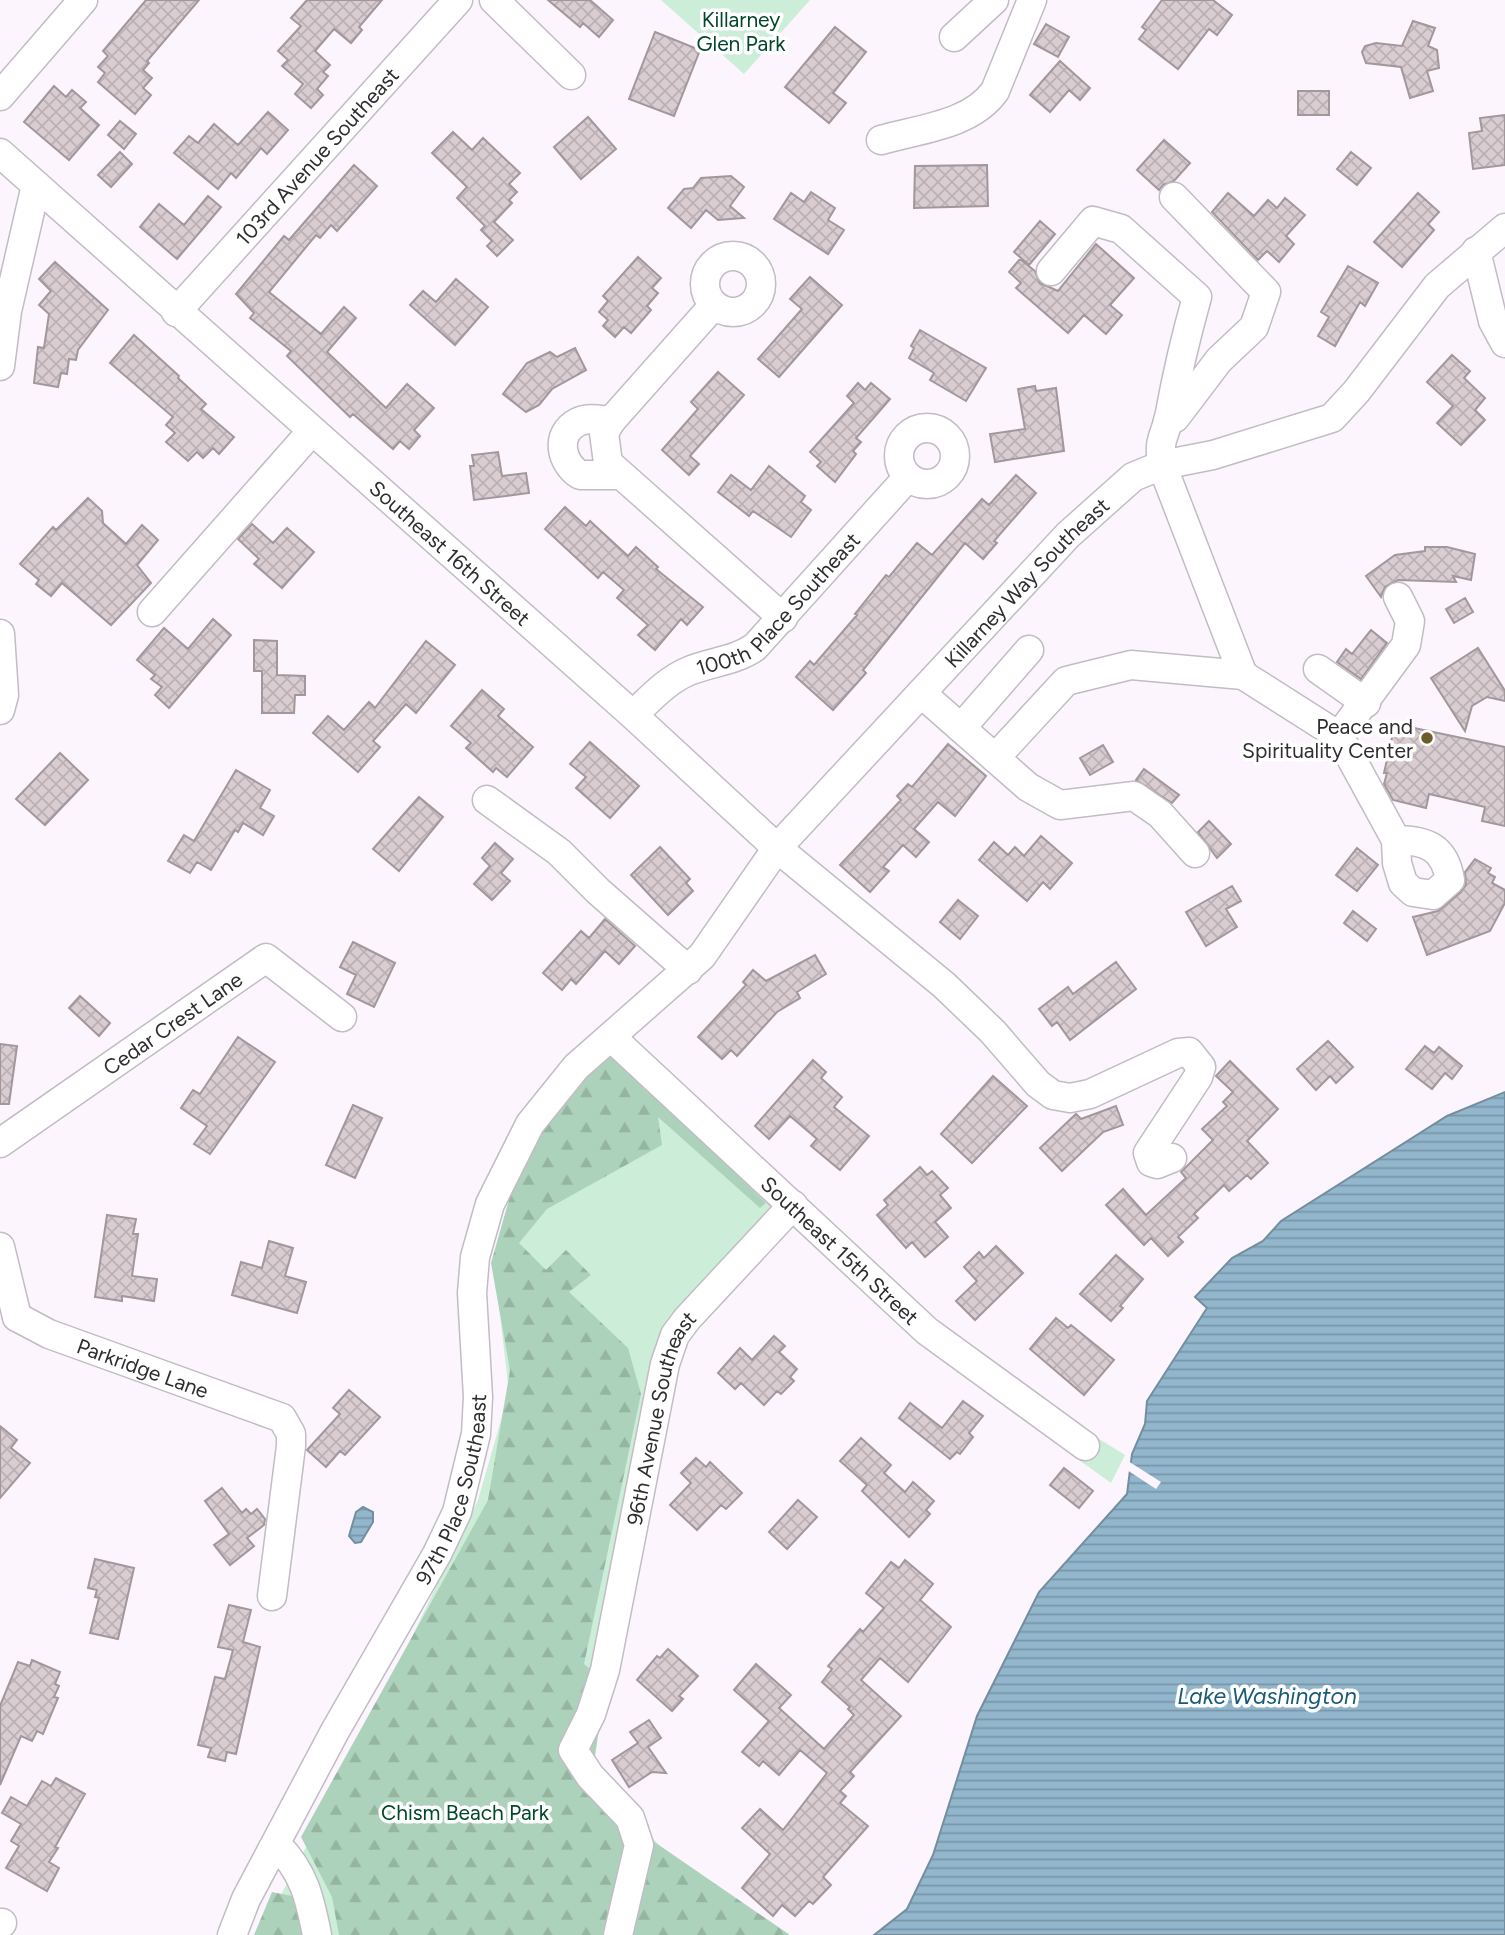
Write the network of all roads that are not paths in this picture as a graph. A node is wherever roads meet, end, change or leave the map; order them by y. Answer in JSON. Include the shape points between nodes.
{"nodes":[{"id":1,"x":83,"y":0,"type":"edge"},
{"id":2,"x":458,"y":0,"type":"edge"},
{"id":3,"x":494,"y":0,"type":"edge"},
{"id":4,"x":994,"y":0,"type":"edge"},
{"id":5,"x":1032,"y":0,"type":"edge"},
{"id":6,"x":954,"y":37,"type":"dead end"},
{"id":7,"x":571,"y":75,"type":"dead end"},
{"id":8,"x":0,"y":96,"type":"edge"},
{"id":9,"x":881,"y":139,"type":"dead end"},
{"id":10,"x":0,"y":153,"type":"edge"},
{"id":11,"x":36,"y":185,"type":"junction"},
{"id":12,"x":1174,"y":197,"type":"dead end"},
{"id":13,"x":1505,"y":228,"type":"edge"},
{"id":14,"x":1476,"y":251,"type":"junction"},
{"id":15,"x":1051,"y":271,"type":"dead end"},
{"id":16,"x":714,"y":305,"type":"dead end"},
{"id":17,"x":176,"y":312,"type":"junction"},
{"id":18,"x":3,"y":315,"type":"edge"},
{"id":19,"x":1505,"y":344,"type":"edge"},
{"id":20,"x":0,"y":366,"type":"edge"},
{"id":21,"x":611,"y":421,"type":"junction"},
{"id":22,"x":1168,"y":421,"type":"junction"},
{"id":23,"x":311,"y":432,"type":"junction"},
{"id":24,"x":1162,"y":465,"type":"junction"},
{"id":25,"x":621,"y":475,"type":"junction"},
{"id":26,"x":908,"y":477,"type":"dead end"},
{"id":27,"x":1398,"y":597,"type":"dead end"},
{"id":28,"x":152,"y":612,"type":"dead end"},
{"id":29,"x":783,"y":618,"type":"junction"},
{"id":30,"x":0,"y":634,"type":"edge"},
{"id":31,"x":1029,"y":650,"type":"dead end"},
{"id":32,"x":1318,"y":669,"type":"dead end"},
{"id":33,"x":1242,"y":675,"type":"junction"},
{"id":34,"x":921,"y":693,"type":"junction"},
{"id":35,"x":1366,"y":702,"type":"junction"},
{"id":36,"x":0,"y":710,"type":"edge"},
{"id":37,"x":633,"y":715,"type":"junction"},
{"id":38,"x":961,"y":728,"type":"junction"},
{"id":39,"x":1339,"y":736,"type":"junction"},
{"id":40,"x":995,"y":758,"type":"junction"},
{"id":41,"x":487,"y":800,"type":"dead end"},
{"id":42,"x":1396,"y":840,"type":"dead end"},
{"id":43,"x":777,"y":848,"type":"junction"},
{"id":44,"x":1195,"y":853,"type":"dead end"},
{"id":45,"x":688,"y":970,"type":"junction"},
{"id":46,"x":342,"y":1017,"type":"dead end"},
{"id":47,"x":611,"y":1037,"type":"junction"},
{"id":48,"x":0,"y":1143,"type":"edge"},
{"id":49,"x":1172,"y":1158,"type":"dead end"},
{"id":50,"x":793,"y":1205,"type":"junction"},
{"id":51,"x":0,"y":1247,"type":"edge"},
{"id":52,"x":9,"y":1324,"type":"edge"},
{"id":53,"x":1085,"y":1446,"type":"dead end"},
{"id":54,"x":272,"y":1596,"type":"dead end"},
{"id":55,"x":277,"y":1845,"type":"junction"},
{"id":56,"x":232,"y":1935,"type":"edge"},
{"id":57,"x":317,"y":1935,"type":"edge"},
{"id":58,"x":618,"y":1935,"type":"edge"}],
"edges":[{"from":1,"to":8,"type":"street"},
{"from":2,"to":17,"type":"street","name":"103rd Avenue Southeast"},
{"from":3,"to":7,"type":"street"},
{"from":4,"to":6,"type":"street"},
{"from":5,"to":9,"type":"street","via":[[987,102],[966,116]]},
{"from":10,"to":11,"type":"street","name":"Southeast 16th Street"},
{"from":11,"to":17,"type":"street","name":"Southeast 16th Street"},
{"from":11,"to":18,"type":"street"},
{"from":12,"to":22,"type":"street","via":[[1266,292],[1254,327],[1219,360]]},
{"from":13,"to":14,"type":"street","name":"Killarney Way Southeast"},
{"from":14,"to":19,"type":"street","via":[[1493,321]]},
{"from":14,"to":24,"type":"street","name":"Killarney Way Southeast","via":[[1437,286],[1332,418],[1213,455]]},
{"from":15,"to":22,"type":"street","via":[[1093,221],[1121,229],[1197,297]]},
{"from":16,"to":21,"type":"street"},
{"from":17,"to":23,"type":"street","name":"Southeast 16th Street"},
{"from":18,"to":20,"type":"street"},
{"from":21,"to":25,"type":"street","via":[[604,433],[605,448],[608,463]]},
{"from":21,"to":25,"type":"street","via":[[579,422],[567,432],[562,448],[567,464],[580,475]]},
{"from":22,"to":24,"type":"street","via":[[1159,440]]},
{"from":23,"to":28,"type":"street"},
{"from":23,"to":37,"type":"street","name":"Southeast 16th Street"},
{"from":24,"to":33,"type":"street"},
{"from":24,"to":34,"type":"street","name":"Killarney Way Southeast","via":[[1133,477],[1108,496]]},
{"from":25,"to":29,"type":"street"},
{"from":26,"to":29,"type":"street","name":"100th Place Southeast"},
{"from":27,"to":35,"type":"street","via":[[1410,621],[1406,645]]},
{"from":29,"to":37,"type":"street","name":"100th Place Southeast","via":[[744,655],[685,672]]},
{"from":30,"to":36,"type":"street","via":[[4,695]]},
{"from":31,"to":38,"type":"street"},
{"from":32,"to":35,"type":"street"},
{"from":33,"to":39,"type":"street"},
{"from":33,"to":40,"type":"street","via":[[1131,665],[1066,681]]},
{"from":34,"to":38,"type":"street"},
{"from":34,"to":43,"type":"street","name":"Killarney Way Southeast"},
{"from":35,"to":39,"type":"street"},
{"from":37,"to":43,"type":"street","name":"Southeast 16th Street"},
{"from":38,"to":40,"type":"street"},
{"from":39,"to":42,"type":"street"},
{"from":40,"to":44,"type":"street","via":[[1028,787],[1060,805],[1133,796],[1160,814]]},
{"from":41,"to":45,"type":"street","via":[[559,852]]},
{"from":43,"to":45,"type":"street","name":"Killarney Way Southeast","via":[[726,926]]},
{"from":43,"to":49,"type":"street","name":"Southeast 16th Street","via":[[952,992],[1053,1095],[1090,1094],[1189,1052],[1201,1066],[1198,1077],[1148,1153],[1157,1164]]},
{"from":45,"to":47,"type":"street","name":"Killarney Way Southeast"},
{"from":46,"to":48,"type":"street","name":"Cedar Crest Lane","via":[[266,958]]},
{"from":47,"to":50,"type":"street","name":"Southeast 15th Street"},
{"from":47,"to":55,"type":"street","name":"97th Place Southeast","via":[[576,1067],[530,1124],[490,1204],[475,1257],[472,1293],[476,1434],[457,1512]]},
{"from":50,"to":53,"type":"street","name":"Southeast 15th Street","via":[[927,1331]]},
{"from":50,"to":58,"type":"street","name":"96th Avenue Southeast","via":[[687,1319],[668,1351],[605,1670],[573,1750],[590,1776],[630,1818],[639,1845]]},
{"from":51,"to":52,"type":"street"},
{"from":52,"to":54,"type":"street","name":"Parkridge Lane","via":[[49,1334],[282,1418],[291,1434]]},
{"from":55,"to":56,"type":"street","name":"97th Place Southeast","via":[[246,1899]]},
{"from":55,"to":57,"type":"street","via":[[294,1861],[302,1877]]}]}
